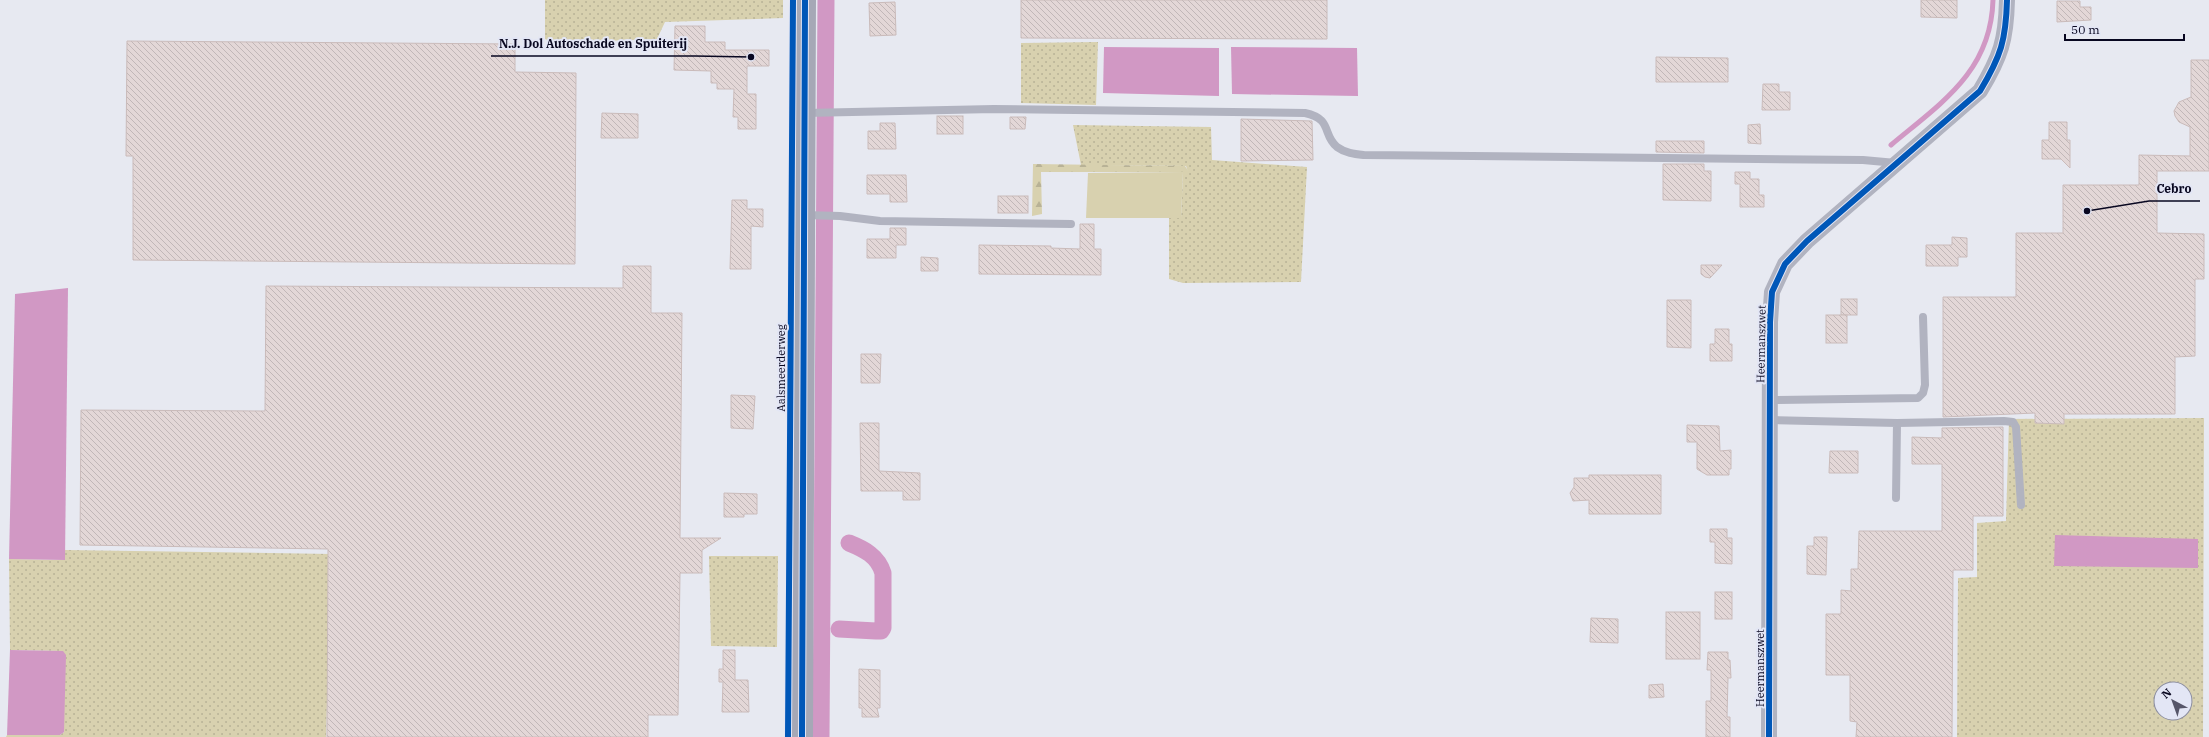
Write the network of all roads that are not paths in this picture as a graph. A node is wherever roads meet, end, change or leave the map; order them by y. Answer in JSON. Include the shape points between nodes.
{"nodes":[{"id":1,"x":805,"y":0,"type":"edge"},
{"id":2,"x":2007,"y":0,"type":"edge"},
{"id":3,"x":810,"y":113,"type":"junction"},
{"id":4,"x":1899,"y":163,"type":"junction"},
{"id":5,"x":812,"y":215,"type":"junction"},
{"id":6,"x":1071,"y":224,"type":"dead end"},
{"id":7,"x":1923,"y":317,"type":"dead end"},
{"id":8,"x":1771,"y":400,"type":"junction"},
{"id":9,"x":1771,"y":420,"type":"junction"},
{"id":10,"x":1897,"y":423,"type":"junction"},
{"id":11,"x":1896,"y":498,"type":"dead end"},
{"id":12,"x":2021,"y":505,"type":"dead end"},
{"id":13,"x":802,"y":737,"type":"edge"},
{"id":14,"x":1769,"y":737,"type":"edge"}],
"edges":[{"from":1,"to":3,"type":"street","name":"Aalsmeerderweg"},
{"from":2,"to":4,"type":"street","name":"Heermanszwet","via":[[2006,30],[2002,48],[1980,91]]},
{"from":3,"to":4,"type":"lane","via":[[994,109],[1305,113],[1320,119],[1338,148],[1364,155],[1863,160]]},
{"from":3,"to":5,"type":"street","name":"Aalsmeerderweg"},
{"from":4,"to":8,"type":"street","name":"Heermanszwet","via":[[1807,241],[1786,264],[1772,292]]},
{"from":5,"to":6,"type":"lane","via":[[880,221]]},
{"from":5,"to":13,"type":"street","name":"Aalsmeerderweg"},
{"from":7,"to":8,"type":"lane","via":[[1925,385],[1923,393],[1918,398]]},
{"from":8,"to":9,"type":"street","name":"Heermanszwet"},
{"from":9,"to":10,"type":"lane"},
{"from":9,"to":14,"type":"street","name":"Heermanszwet"},
{"from":10,"to":11,"type":"lane"},
{"from":10,"to":12,"type":"lane","via":[[2013,422],[2016,427]]}]}
